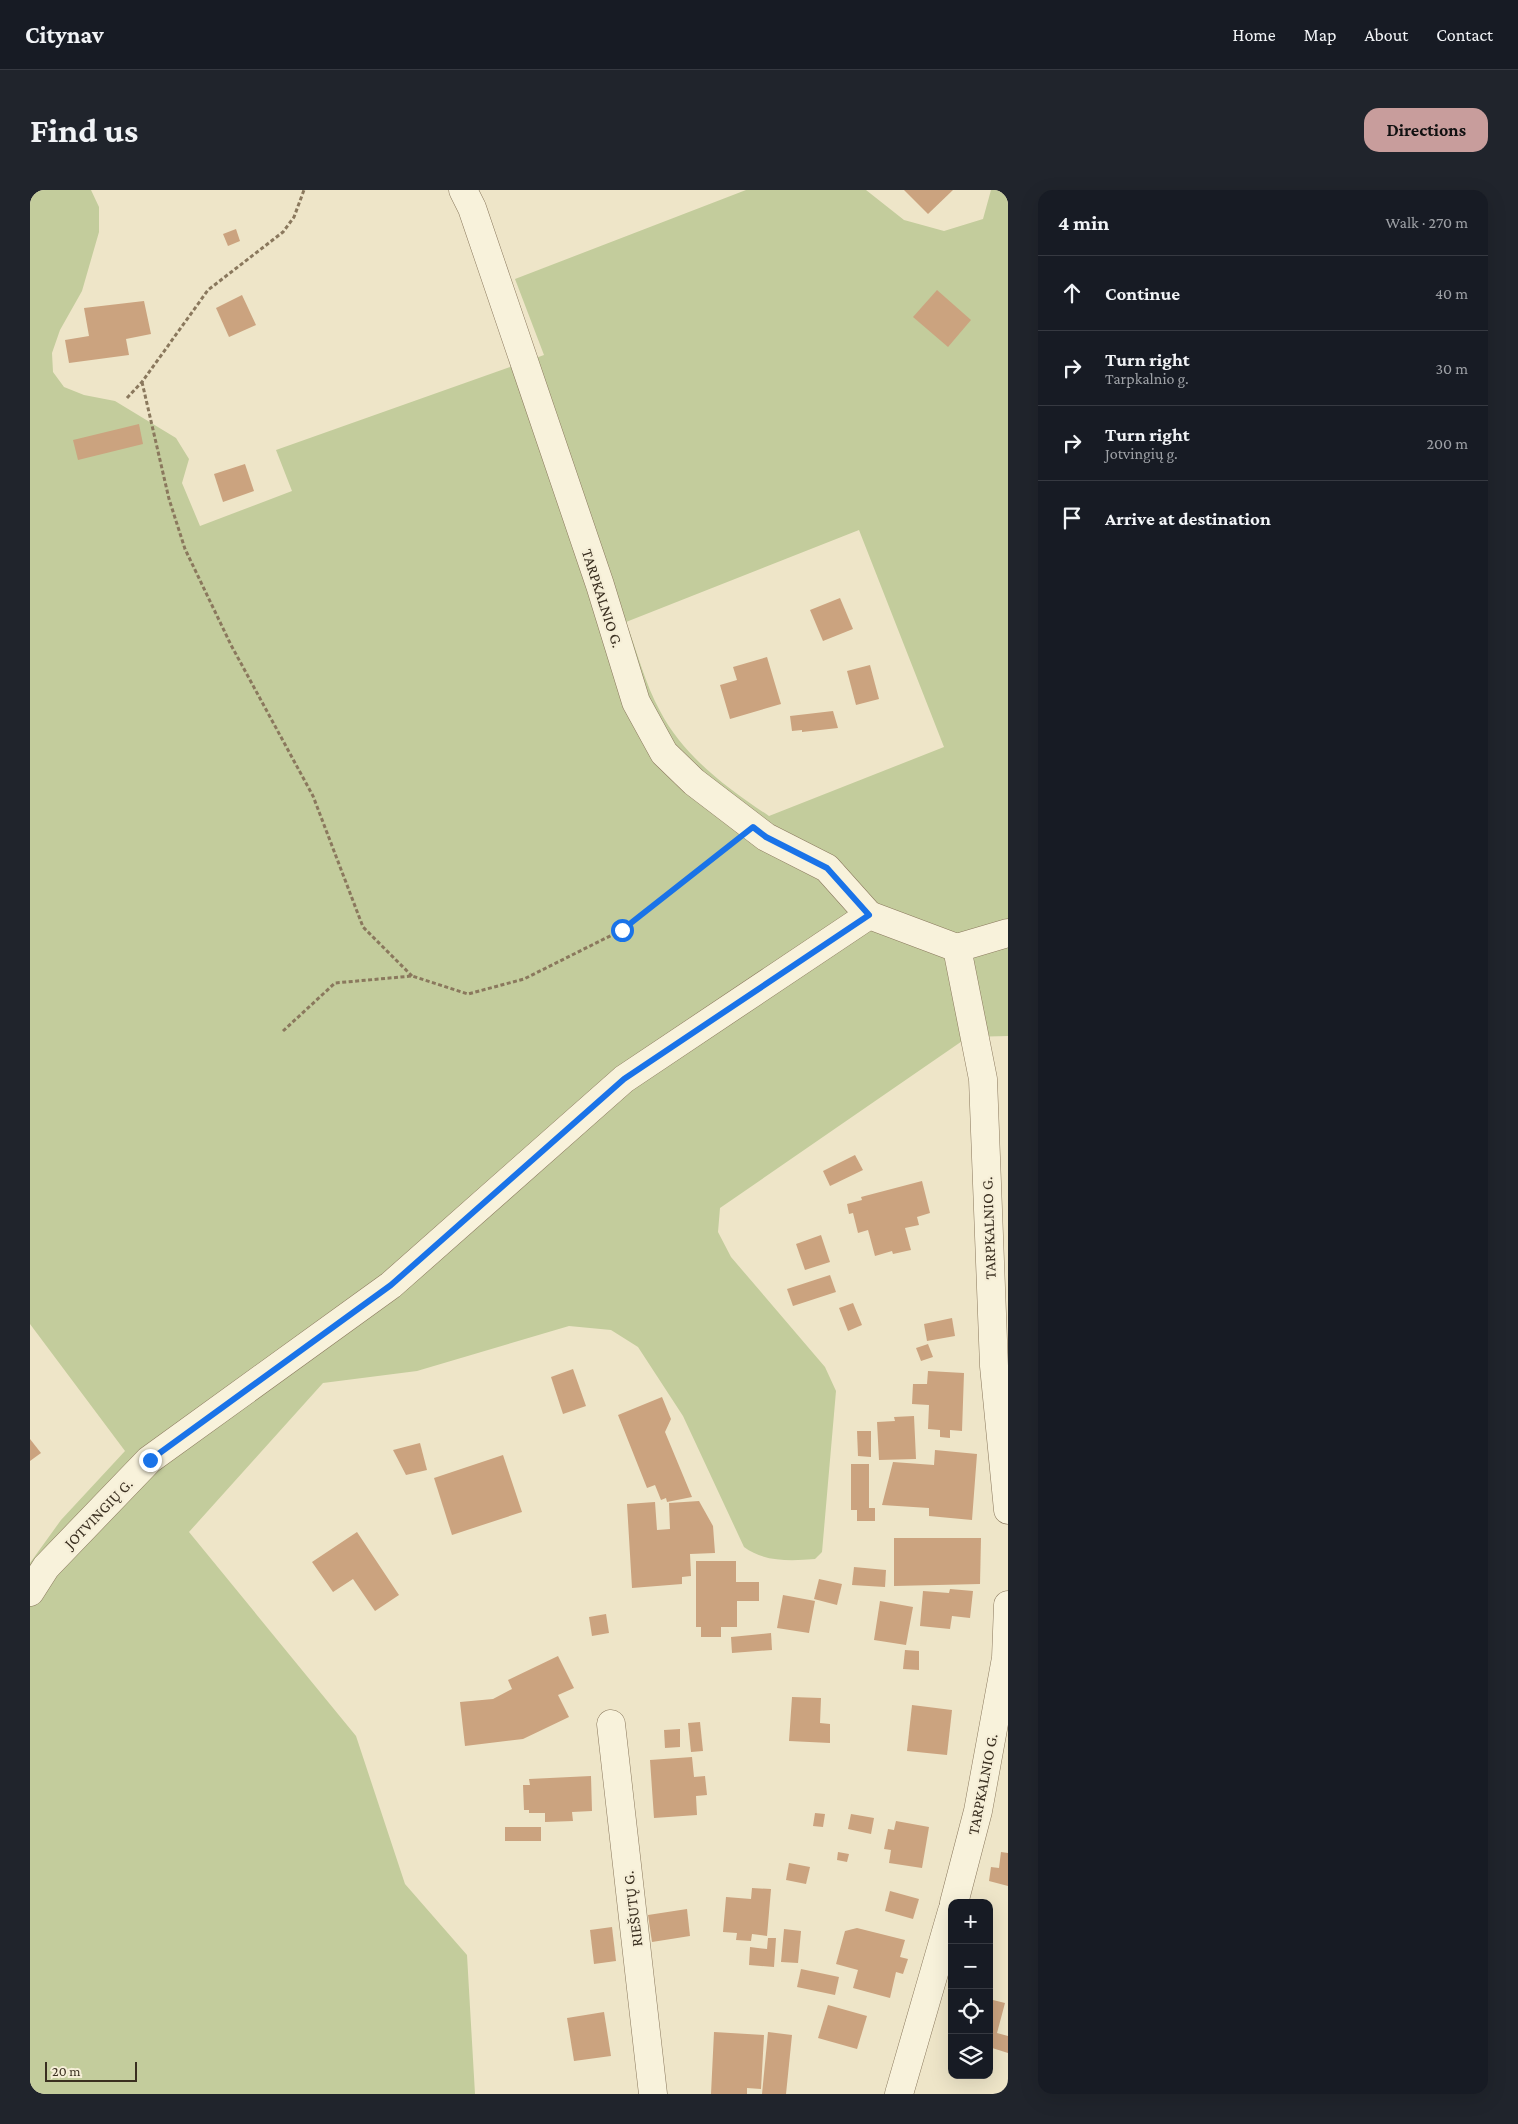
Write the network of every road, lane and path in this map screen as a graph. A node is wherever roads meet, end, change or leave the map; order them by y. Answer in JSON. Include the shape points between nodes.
{"nodes":[{"id":1,"x":304,"y":190,"type":"edge"},
{"id":2,"x":463,"y":190,"type":"edge"},
{"id":3,"x":142,"y":382,"type":"junction"},
{"id":4,"x":127,"y":398,"type":"dead end"},
{"id":5,"x":753,"y":827,"type":"junction"},
{"id":6,"x":869,"y":915,"type":"junction"},
{"id":7,"x":1008,"y":933,"type":"edge"},
{"id":8,"x":957,"y":948,"type":"junction"},
{"id":9,"x":412,"y":976,"type":"junction"},
{"id":10,"x":283,"y":1031,"type":"dead end"},
{"id":11,"x":1008,"y":1510,"type":"edge"},
{"id":12,"x":30,"y":1592,"type":"edge"},
{"id":13,"x":1008,"y":1604,"type":"edge"},
{"id":14,"x":611,"y":1724,"type":"dead end"},
{"id":15,"x":955,"y":1899,"type":"edge"},
{"id":16,"x":948,"y":1925,"type":"edge"},
{"id":17,"x":654,"y":2094,"type":"edge"},
{"id":18,"x":899,"y":2094,"type":"edge"}],
"edges":[{"from":1,"to":3,"type":"path","via":[[294,217],[283,232],[208,290]]},
{"from":2,"to":5,"type":"street","name":"TARPKALNIO G.","via":[[472,208],[600,585],[636,702],[664,753],[694,782]]},
{"from":3,"to":4,"type":"path"},
{"from":3,"to":9,"type":"path","via":[[169,499],[185,549],[231,645],[313,796],[363,927]]},
{"from":5,"to":6,"type":"street","name":"TARPKALNIO G.","via":[[827,868]]},
{"from":5,"to":9,"type":"path","via":[[622,930],[524,979],[468,994]]},
{"from":6,"to":8,"type":"street"},
{"from":6,"to":12,"type":"street","name":"JOTVINGIŲ G.","via":[[624,1079],[391,1285],[150,1460],[46,1567]]},
{"from":7,"to":8,"type":"street"},
{"from":8,"to":11,"type":"street","name":"TARPKALNIO G.","via":[[983,1079],[994,1366]]},
{"from":9,"to":10,"type":"path","via":[[336,982]]},
{"from":13,"to":15,"type":"street","name":"TARPKALNIO G.","via":[[1006,1658],[994,1725],[978,1811]]},
{"from":14,"to":17,"type":"street","name":"RIEŠUTŲ G."},
{"from":16,"to":18,"type":"street"}]}
